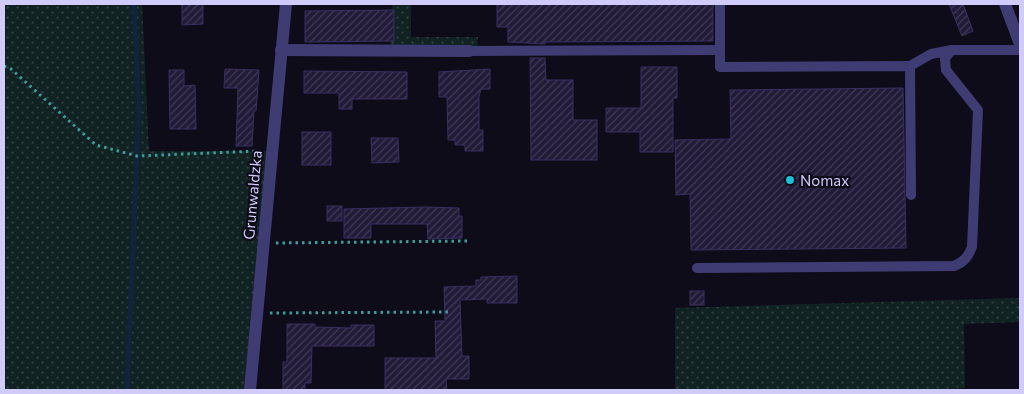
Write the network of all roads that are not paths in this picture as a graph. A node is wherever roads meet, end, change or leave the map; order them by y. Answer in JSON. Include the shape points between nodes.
{"nodes":[{"id":1,"x":286,"y":4,"type":"edge"},
{"id":2,"x":720,"y":4,"type":"edge"},
{"id":3,"x":1005,"y":4,"type":"edge"},
{"id":4,"x":1020,"y":44,"type":"edge"},
{"id":5,"x":282,"y":50,"type":"junction"},
{"id":6,"x":720,"y":50,"type":"junction"},
{"id":7,"x":952,"y":50,"type":"junction"},
{"id":8,"x":1020,"y":50,"type":"edge"},
{"id":9,"x":469,"y":52,"type":"joint"},
{"id":10,"x":910,"y":66,"type":"junction"},
{"id":11,"x":911,"y":195,"type":"dead end"},
{"id":12,"x":697,"y":268,"type":"dead end"},
{"id":13,"x":250,"y":390,"type":"edge"}],
"edges":[{"from":1,"to":5,"type":"street","name":"Grunwaldzka"},
{"from":2,"to":6,"type":"lane"},
{"from":3,"to":4,"type":"street"},
{"from":5,"to":9,"type":"street"},
{"from":5,"to":13,"type":"street","name":"Grunwaldzka"},
{"from":6,"to":9,"type":"lane"},
{"from":6,"to":10,"type":"lane","via":[[720,67]]},
{"from":7,"to":8,"type":"lane"},
{"from":7,"to":10,"type":"lane","via":[[931,54]]},
{"from":7,"to":12,"type":"lane","via":[[945,58],[946,70],[978,110],[972,247],[962,263],[954,266]]},
{"from":10,"to":11,"type":"lane"}]}
